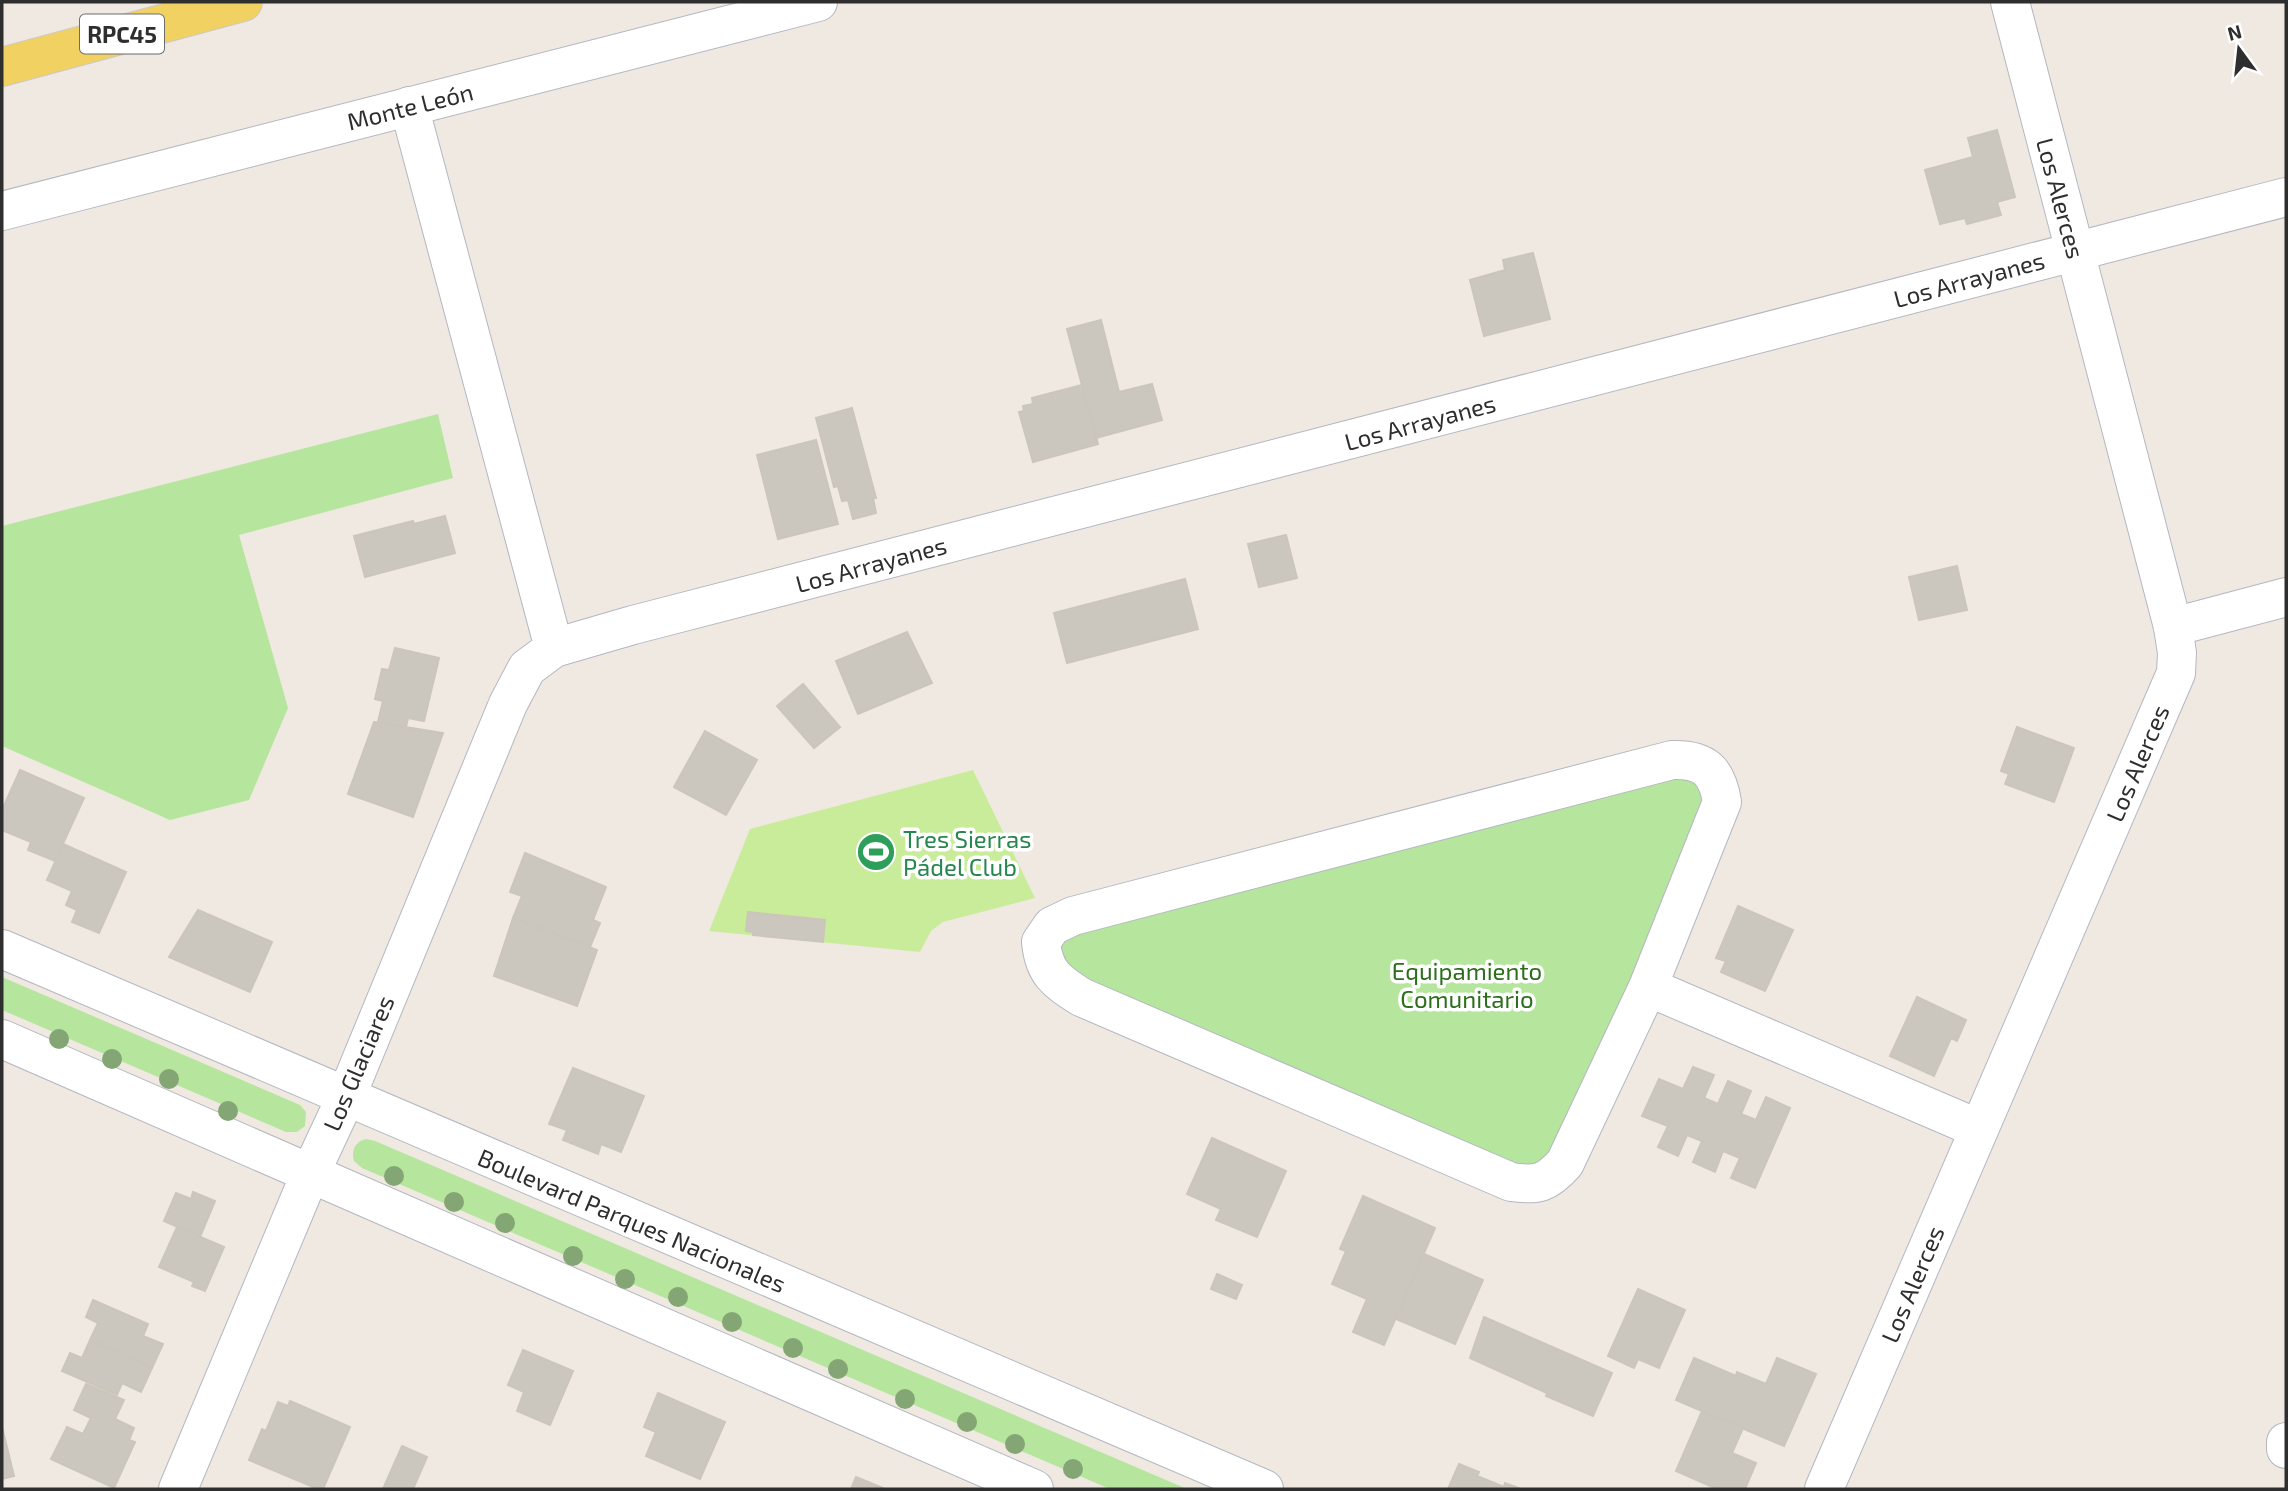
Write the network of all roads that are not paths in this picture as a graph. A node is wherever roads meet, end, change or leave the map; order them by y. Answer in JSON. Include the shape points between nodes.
{"nodes":[{"id":1,"x":243,"y":2,"type":"edge"},
{"id":2,"x":818,"y":2,"type":"edge"},
{"id":3,"x":2010,"y":2,"type":"edge"},
{"id":4,"x":2,"y":67,"type":"edge"},
{"id":5,"x":409,"y":106,"type":"junction"},
{"id":6,"x":2286,"y":197,"type":"edge"},
{"id":7,"x":2,"y":211,"type":"edge"},
{"id":8,"x":2075,"y":252,"type":"junction"},
{"id":9,"x":2286,"y":597,"type":"edge"},
{"id":10,"x":2173,"y":627,"type":"junction"},
{"id":11,"x":554,"y":648,"type":"junction"},
{"id":12,"x":2,"y":949,"type":"edge"},
{"id":13,"x":1648,"y":987,"type":"junction"},
{"id":14,"x":2,"y":1039,"type":"edge"},
{"id":15,"x":345,"y":1097,"type":"junction"},
{"id":16,"x":1979,"y":1129,"type":"junction"},
{"id":17,"x":311,"y":1172,"type":"junction"},
{"id":18,"x":2286,"y":1442,"type":"edge"},
{"id":19,"x":2286,"y":1449,"type":"edge"},
{"id":20,"x":178,"y":1489,"type":"edge"},
{"id":21,"x":1034,"y":1489,"type":"edge"},
{"id":22,"x":1264,"y":1489,"type":"edge"},
{"id":23,"x":1824,"y":1489,"type":"edge"}],
"edges":[{"from":1,"to":4,"type":"main road","number":"RPC45"},
{"from":2,"to":5,"type":"street","name":"Monte León"},
{"from":3,"to":8,"type":"street","name":"Los Alerces"},
{"from":5,"to":7,"type":"street","name":"Monte León"},
{"from":5,"to":11,"type":"street"},
{"from":6,"to":8,"type":"street","name":"Los Arrayanes"},
{"from":8,"to":10,"type":"street","name":"Los Alerces"},
{"from":8,"to":11,"type":"street","name":"Los Arrayanes"},
{"from":9,"to":10,"type":"street"},
{"from":10,"to":16,"type":"street","name":"Los Alerces","via":[[2176,673]]},
{"from":11,"to":15,"type":"street","name":"Los Glaciares","via":[[527,668],[508,704]]},
{"from":12,"to":15,"type":"street","name":"Boulevard Parques Nacionales"},
{"from":13,"to":13,"type":"street","via":[[1722,802],[1719,783],[1709,768],[1691,760],[1658,764],[1073,916],[1052,926],[1041,942],[1042,960],[1055,980],[1081,997],[1511,1182],[1532,1185],[1551,1178],[1565,1163]]},
{"from":13,"to":16,"type":"street"},
{"from":14,"to":17,"type":"street"},
{"from":15,"to":17,"type":"street","name":"Los Glaciares"},
{"from":15,"to":22,"type":"street","name":"Boulevard Parques Nacionales"},
{"from":16,"to":23,"type":"street","name":"Los Alerces"},
{"from":17,"to":20,"type":"street","name":"Los Glaciares"},
{"from":17,"to":21,"type":"street"},
{"from":18,"to":19,"type":"street"}]}
